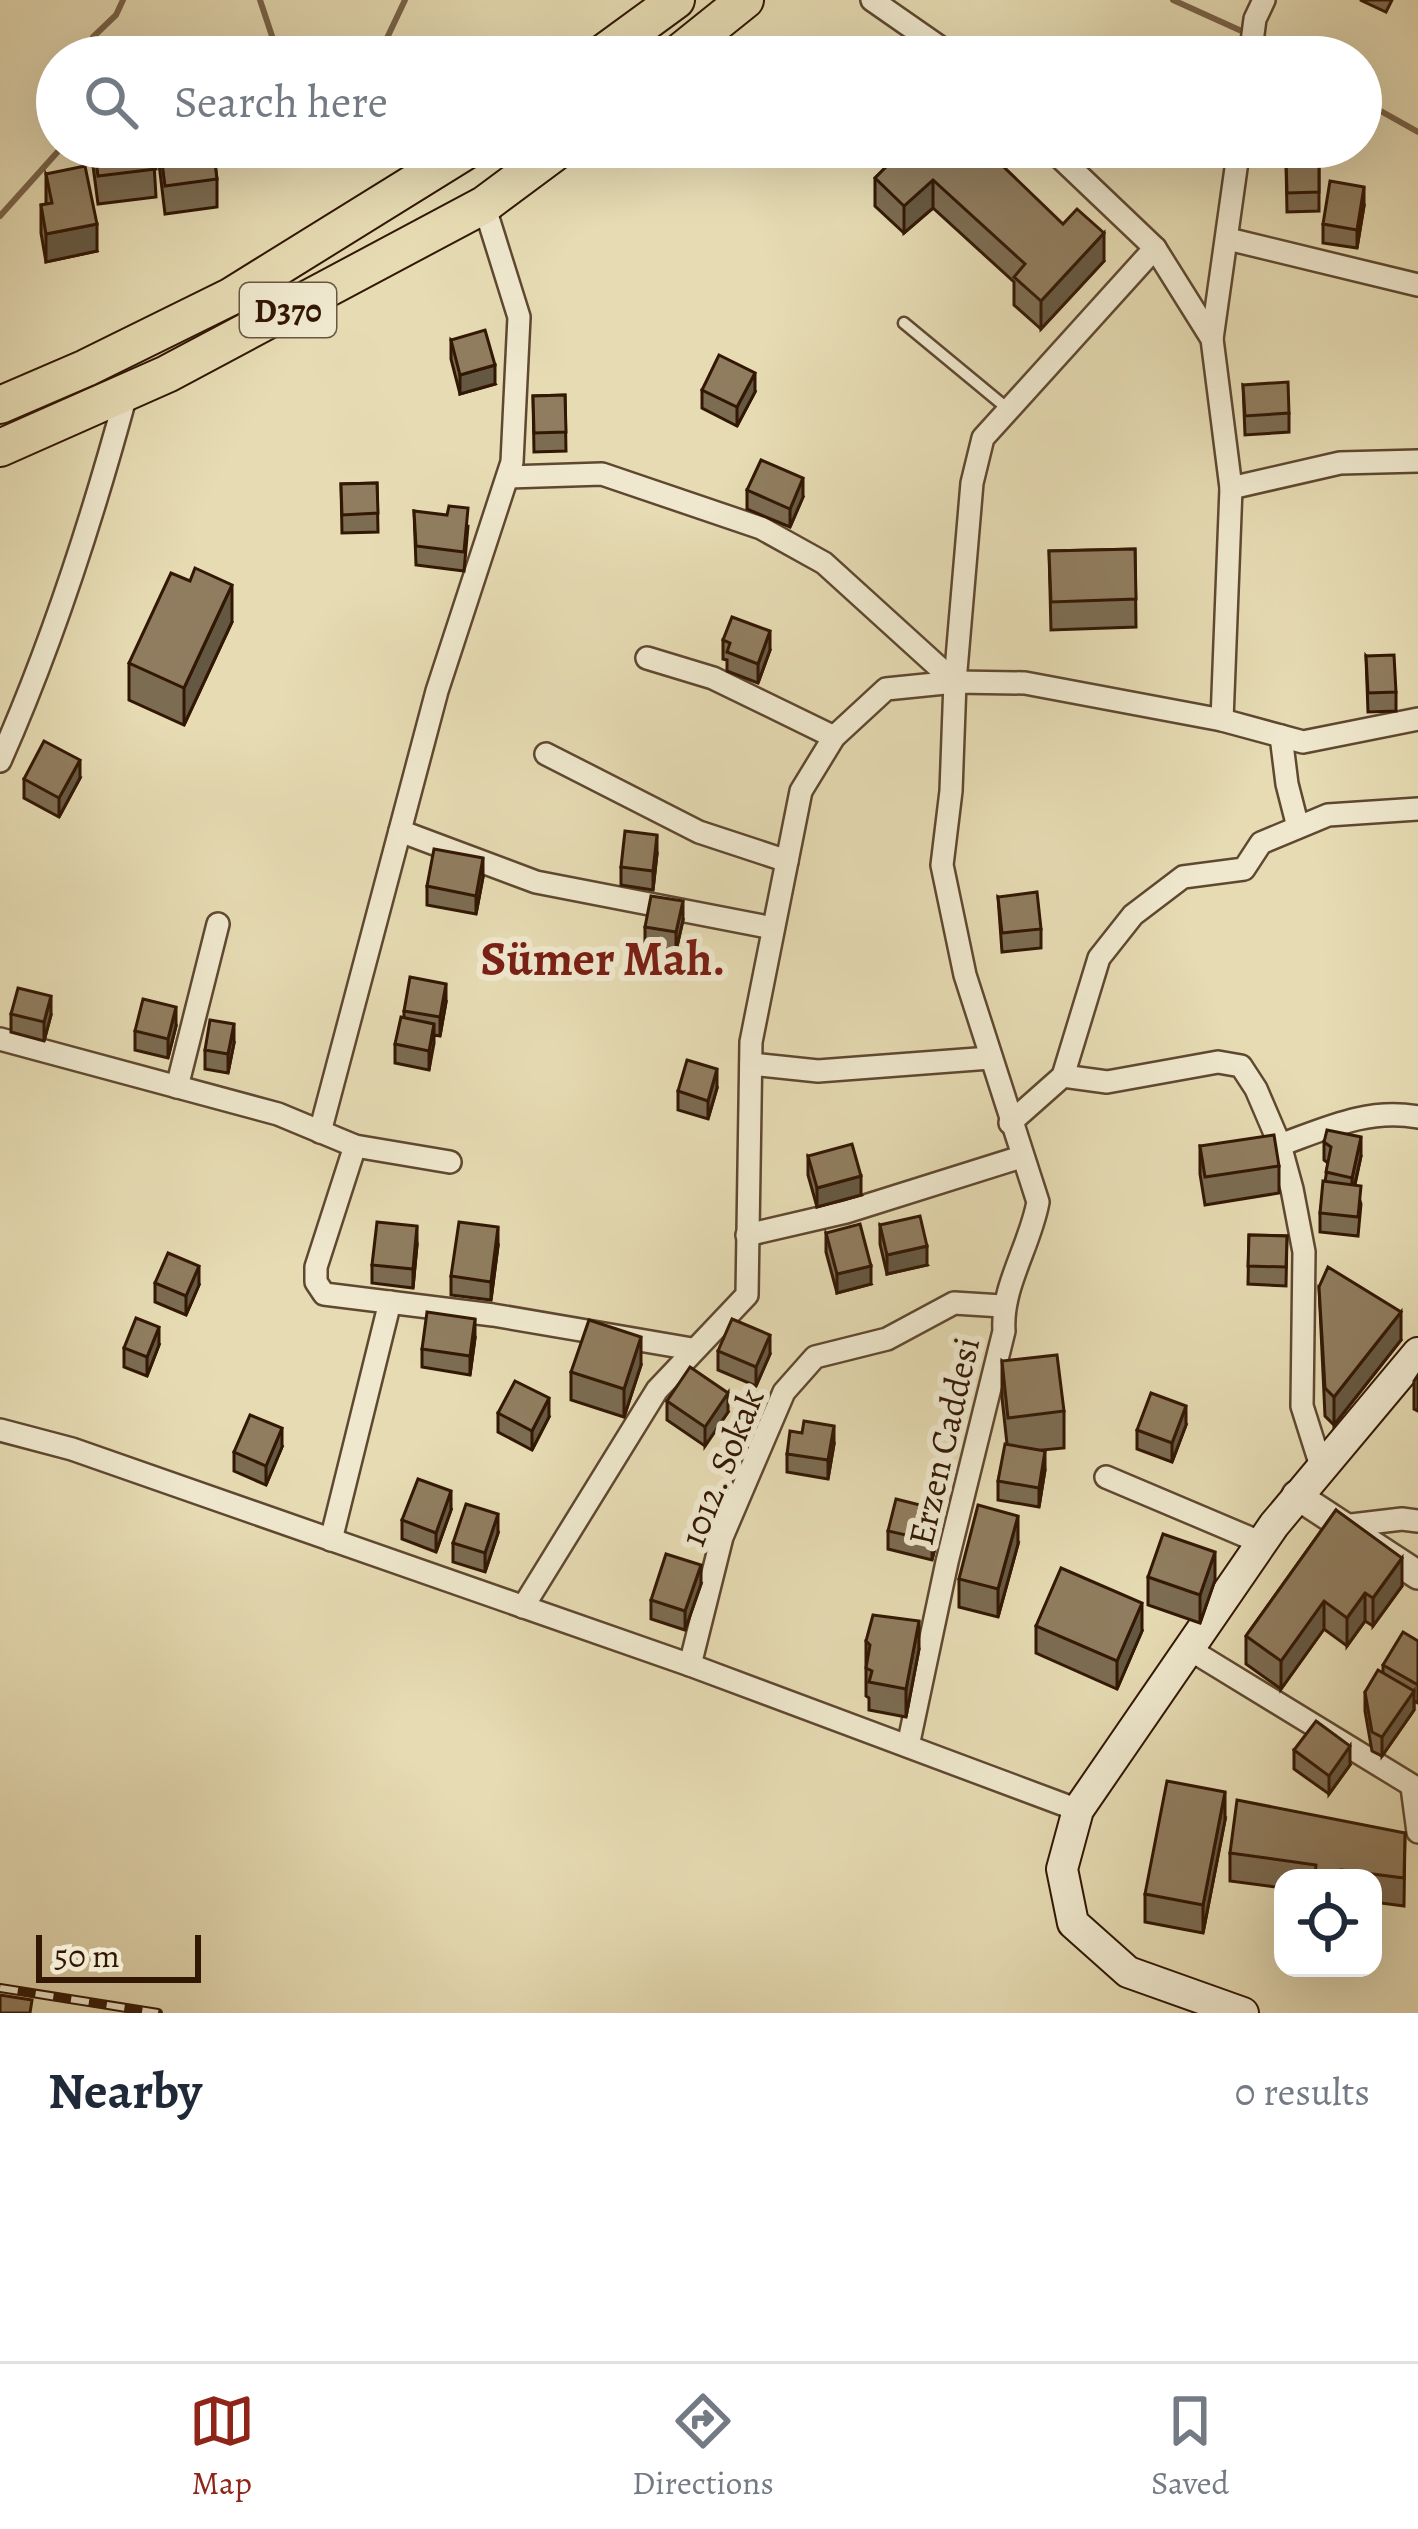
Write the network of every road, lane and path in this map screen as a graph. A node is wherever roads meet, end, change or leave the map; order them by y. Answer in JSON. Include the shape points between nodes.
{"nodes":[{"id":1,"x":676,"y":0,"type":"edge"},
{"id":2,"x":745,"y":0,"type":"edge"},
{"id":3,"x":872,"y":0,"type":"edge"},
{"id":4,"x":1264,"y":0,"type":"edge"},
{"id":5,"x":627,"y":36,"type":"edge"},
{"id":6,"x":700,"y":36,"type":"edge"},
{"id":7,"x":924,"y":36,"type":"edge"},
{"id":8,"x":1253,"y":36,"type":"edge"},
{"id":9,"x":438,"y":168,"type":"edge"},
{"id":10,"x":534,"y":168,"type":"edge"},
{"id":11,"x":1071,"y":168,"type":"edge"},
{"id":12,"x":1236,"y":168,"type":"edge"},
{"id":13,"x":484,"y":205,"type":"junction"},
{"id":14,"x":1228,"y":239,"type":"junction"},
{"id":15,"x":1155,"y":248,"type":"junction"},
{"id":16,"x":1418,"y":286,"type":"edge"},
{"id":17,"x":904,"y":323,"type":"dead end"},
{"id":18,"x":1212,"y":339,"type":"junction"},
{"id":19,"x":126,"y":395,"type":"junction"},
{"id":20,"x":0,"y":404,"type":"edge"},
{"id":21,"x":1008,"y":410,"type":"junction"},
{"id":22,"x":0,"y":448,"type":"edge"},
{"id":23,"x":1418,"y":461,"type":"edge"},
{"id":24,"x":508,"y":477,"type":"junction"},
{"id":25,"x":1231,"y":488,"type":"junction"},
{"id":26,"x":647,"y":658,"type":"dead end"},
{"id":27,"x":955,"y":682,"type":"junction"},
{"id":28,"x":1418,"y":719,"type":"edge"},
{"id":29,"x":1222,"y":720,"type":"junction"},
{"id":30,"x":1281,"y":736,"type":"junction"},
{"id":31,"x":834,"y":737,"type":"junction"},
{"id":32,"x":5,"y":739,"type":"edge"},
{"id":33,"x":546,"y":754,"type":"dead end"},
{"id":34,"x":0,"y":761,"type":"edge"},
{"id":35,"x":1418,"y":809,"type":"edge"},
{"id":36,"x":1298,"y":827,"type":"junction"},
{"id":37,"x":400,"y":831,"type":"junction"},
{"id":38,"x":787,"y":861,"type":"junction"},
{"id":39,"x":218,"y":924,"type":"dead end"},
{"id":40,"x":773,"y":928,"type":"junction"},
{"id":41,"x":0,"y":1039,"type":"edge"},
{"id":42,"x":991,"y":1058,"type":"junction"},
{"id":43,"x":751,"y":1064,"type":"junction"},
{"id":44,"x":1063,"y":1076,"type":"junction"},
{"id":45,"x":177,"y":1087,"type":"junction"},
{"id":46,"x":1415,"y":1109,"type":"edge"},
{"id":47,"x":1010,"y":1124,"type":"junction"},
{"id":48,"x":320,"y":1132,"type":"junction"},
{"id":49,"x":1280,"y":1145,"type":"junction"},
{"id":50,"x":355,"y":1147,"type":"junction"},
{"id":51,"x":1021,"y":1157,"type":"junction"},
{"id":52,"x":450,"y":1162,"type":"dead end"},
{"id":53,"x":747,"y":1235,"type":"junction"},
{"id":54,"x":390,"y":1302,"type":"junction"},
{"id":55,"x":1002,"y":1306,"type":"junction"},
{"id":56,"x":692,"y":1349,"type":"junction"},
{"id":57,"x":1418,"y":1353,"type":"edge"},
{"id":58,"x":0,"y":1430,"type":"edge"},
{"id":59,"x":1321,"y":1466,"type":"junction"},
{"id":60,"x":1106,"y":1477,"type":"dead end"},
{"id":61,"x":1296,"y":1495,"type":"junction"},
{"id":62,"x":1418,"y":1521,"type":"edge"},
{"id":63,"x":1343,"y":1526,"type":"junction"},
{"id":64,"x":332,"y":1540,"type":"junction"},
{"id":65,"x":1262,"y":1544,"type":"junction"},
{"id":66,"x":1418,"y":1575,"type":"edge"},
{"id":67,"x":524,"y":1606,"type":"junction"},
{"id":68,"x":1189,"y":1649,"type":"junction"},
{"id":69,"x":690,"y":1665,"type":"junction"},
{"id":70,"x":908,"y":1746,"type":"junction"},
{"id":71,"x":1415,"y":1788,"type":"edge"},
{"id":72,"x":1078,"y":1810,"type":"junction"},
{"id":73,"x":1418,"y":1832,"type":"edge"},
{"id":74,"x":1243,"y":2013,"type":"edge"}],
"edges":[{"from":1,"to":5,"type":"highway"},
{"from":2,"to":6,"type":"highway"},
{"from":3,"to":7,"type":"street"},
{"from":4,"to":8,"type":"street"},
{"from":9,"to":20,"type":"highway","number":"D370","via":[[230,297]]},
{"from":10,"to":13,"type":"highway","number":"D370"},
{"from":11,"to":15,"type":"street"},
{"from":12,"to":14,"type":"street"},
{"from":13,"to":19,"type":"highway","number":"D370"},
{"from":13,"to":24,"type":"street","via":[[519,317]]},
{"from":14,"to":16,"type":"street"},
{"from":14,"to":18,"type":"street"},
{"from":15,"to":18,"type":"street"},
{"from":15,"to":21,"type":"street","name":"Erzen Caddesi"},
{"from":17,"to":21,"type":"lane"},
{"from":18,"to":25,"type":"street"},
{"from":19,"to":22,"type":"highway","number":"D370"},
{"from":19,"to":32,"type":"street","via":[[86,540],[34,685]]},
{"from":21,"to":27,"type":"street","name":"Erzen Caddesi","via":[[983,438],[972,482]]},
{"from":23,"to":25,"type":"street","via":[[1340,463]]},
{"from":24,"to":27,"type":"street","via":[[602,475],[761,528],[824,563]]},
{"from":24,"to":37,"type":"street"},
{"from":25,"to":29,"type":"street"},
{"from":26,"to":31,"type":"street","via":[[713,678]]},
{"from":27,"to":29,"type":"street","via":[[1025,683]]},
{"from":27,"to":31,"type":"street","via":[[886,689]]},
{"from":27,"to":42,"type":"street","name":"Erzen Caddesi","via":[[942,865]]},
{"from":28,"to":30,"type":"street","via":[[1303,742]]},
{"from":29,"to":30,"type":"street"},
{"from":30,"to":36,"type":"street"},
{"from":31,"to":38,"type":"street","via":[[801,790]]},
{"from":32,"to":34,"type":"street"},
{"from":33,"to":38,"type":"street","via":[[699,832]]},
{"from":35,"to":36,"type":"street","via":[[1328,814]]},
{"from":36,"to":44,"type":"street","via":[[1261,843],[1244,869],[1183,878],[1133,915],[1099,958]]},
{"from":37,"to":40,"type":"street","via":[[536,882]]},
{"from":37,"to":48,"type":"street"},
{"from":38,"to":40,"type":"street"},
{"from":39,"to":45,"type":"street"},
{"from":40,"to":43,"type":"street"},
{"from":41,"to":45,"type":"street"},
{"from":42,"to":43,"type":"street","via":[[818,1071]]},
{"from":42,"to":47,"type":"street","name":"Erzen Caddesi"},
{"from":43,"to":53,"type":"street"},
{"from":44,"to":47,"type":"street"},
{"from":44,"to":49,"type":"street","via":[[1107,1082],[1218,1062],[1241,1066]]},
{"from":45,"to":48,"type":"street"},
{"from":46,"to":49,"type":"street","via":[[1364,1115]]},
{"from":47,"to":51,"type":"street","name":"Erzen Caddesi"},
{"from":48,"to":50,"type":"street"},
{"from":49,"to":59,"type":"street","via":[[1304,1252],[1302,1406]]},
{"from":50,"to":52,"type":"street"},
{"from":50,"to":54,"type":"street","via":[[316,1282],[324,1294]]},
{"from":51,"to":53,"type":"street"},
{"from":51,"to":55,"type":"street","name":"Erzen Caddesi","via":[[1038,1202]]},
{"from":53,"to":56,"type":"street","via":[[747,1294]]},
{"from":54,"to":56,"type":"street"},
{"from":54,"to":64,"type":"street"},
{"from":55,"to":69,"type":"street","name":"1012. Sokak","via":[[954,1303],[886,1339],[815,1357],[784,1392],[722,1537]]},
{"from":55,"to":70,"type":"street","name":"Erzen Caddesi","via":[[1004,1331]]},
{"from":56,"to":67,"type":"street","via":[[657,1390]]},
{"from":57,"to":59,"type":"main road"},
{"from":58,"to":64,"type":"street"},
{"from":59,"to":61,"type":"main road"},
{"from":60,"to":65,"type":"street"},
{"from":61,"to":63,"type":"street"},
{"from":61,"to":65,"type":"main road"},
{"from":62,"to":63,"type":"street"},
{"from":63,"to":66,"type":"street"},
{"from":64,"to":67,"type":"street"},
{"from":65,"to":68,"type":"main road"},
{"from":67,"to":69,"type":"street"},
{"from":68,"to":71,"type":"street"},
{"from":68,"to":72,"type":"main road"},
{"from":69,"to":70,"type":"street"},
{"from":70,"to":72,"type":"street"},
{"from":71,"to":73,"type":"street"},
{"from":72,"to":74,"type":"main road","via":[[1062,1869],[1072,1923],[1128,1972]]}]}
